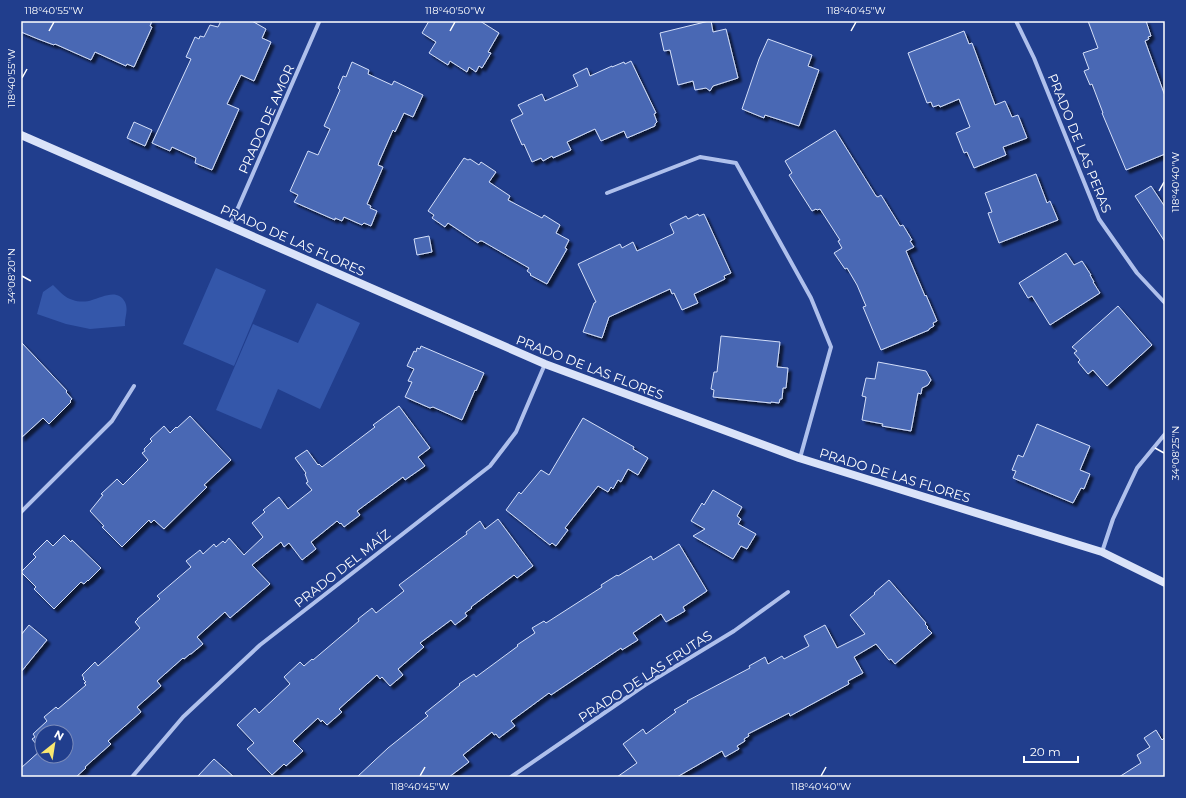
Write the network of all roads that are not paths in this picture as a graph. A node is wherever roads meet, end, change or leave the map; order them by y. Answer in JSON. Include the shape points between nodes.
{"nodes":[{"id":1,"x":318,"y":21,"type":"edge"},
{"id":2,"x":1016,"y":21,"type":"edge"},
{"id":3,"x":21,"y":135,"type":"edge"},
{"id":4,"x":607,"y":193,"type":"dead end"},
{"id":5,"x":230,"y":226,"type":"junction"},
{"id":6,"x":1165,"y":302,"type":"edge"},
{"id":7,"x":545,"y":364,"type":"junction"},
{"id":8,"x":134,"y":386,"type":"dead end"},
{"id":9,"x":1165,"y":434,"type":"edge"},
{"id":10,"x":799,"y":458,"type":"junction"},
{"id":11,"x":21,"y":512,"type":"edge"},
{"id":12,"x":1102,"y":552,"type":"junction"},
{"id":13,"x":1165,"y":583,"type":"edge"},
{"id":14,"x":788,"y":592,"type":"dead end"},
{"id":15,"x":132,"y":777,"type":"edge"},
{"id":16,"x":511,"y":777,"type":"edge"}],
"edges":[{"from":1,"to":5,"type":"street","name":"PRADO DE AMOR"},
{"from":2,"to":6,"type":"street","name":"PRADO DE LAS PERAS","via":[[1034,58],[1099,219],[1137,273]]},
{"from":3,"to":5,"type":"street","name":"PRADO DE LAS FLORES"},
{"from":4,"to":10,"type":"street","via":[[700,157],[736,164],[811,298],[831,347]]},
{"from":5,"to":7,"type":"street","name":"PRADO DE LAS FLORES"},
{"from":7,"to":10,"type":"street","name":"PRADO DE LAS FLORES"},
{"from":7,"to":15,"type":"street","name":"PRADO DEL MAÍZ","via":[[516,432],[490,466],[260,644],[183,717]]},
{"from":8,"to":11,"type":"street","via":[[112,421]]},
{"from":9,"to":12,"type":"street","via":[[1137,468],[1113,519]]},
{"from":10,"to":12,"type":"street","name":"PRADO DE LAS FLORES"},
{"from":12,"to":13,"type":"street","name":"PRADO DE LAS FLORES"},
{"from":14,"to":16,"type":"street","name":"PRADO DE LAS FRUTAS","via":[[734,630],[645,685]]}]}
